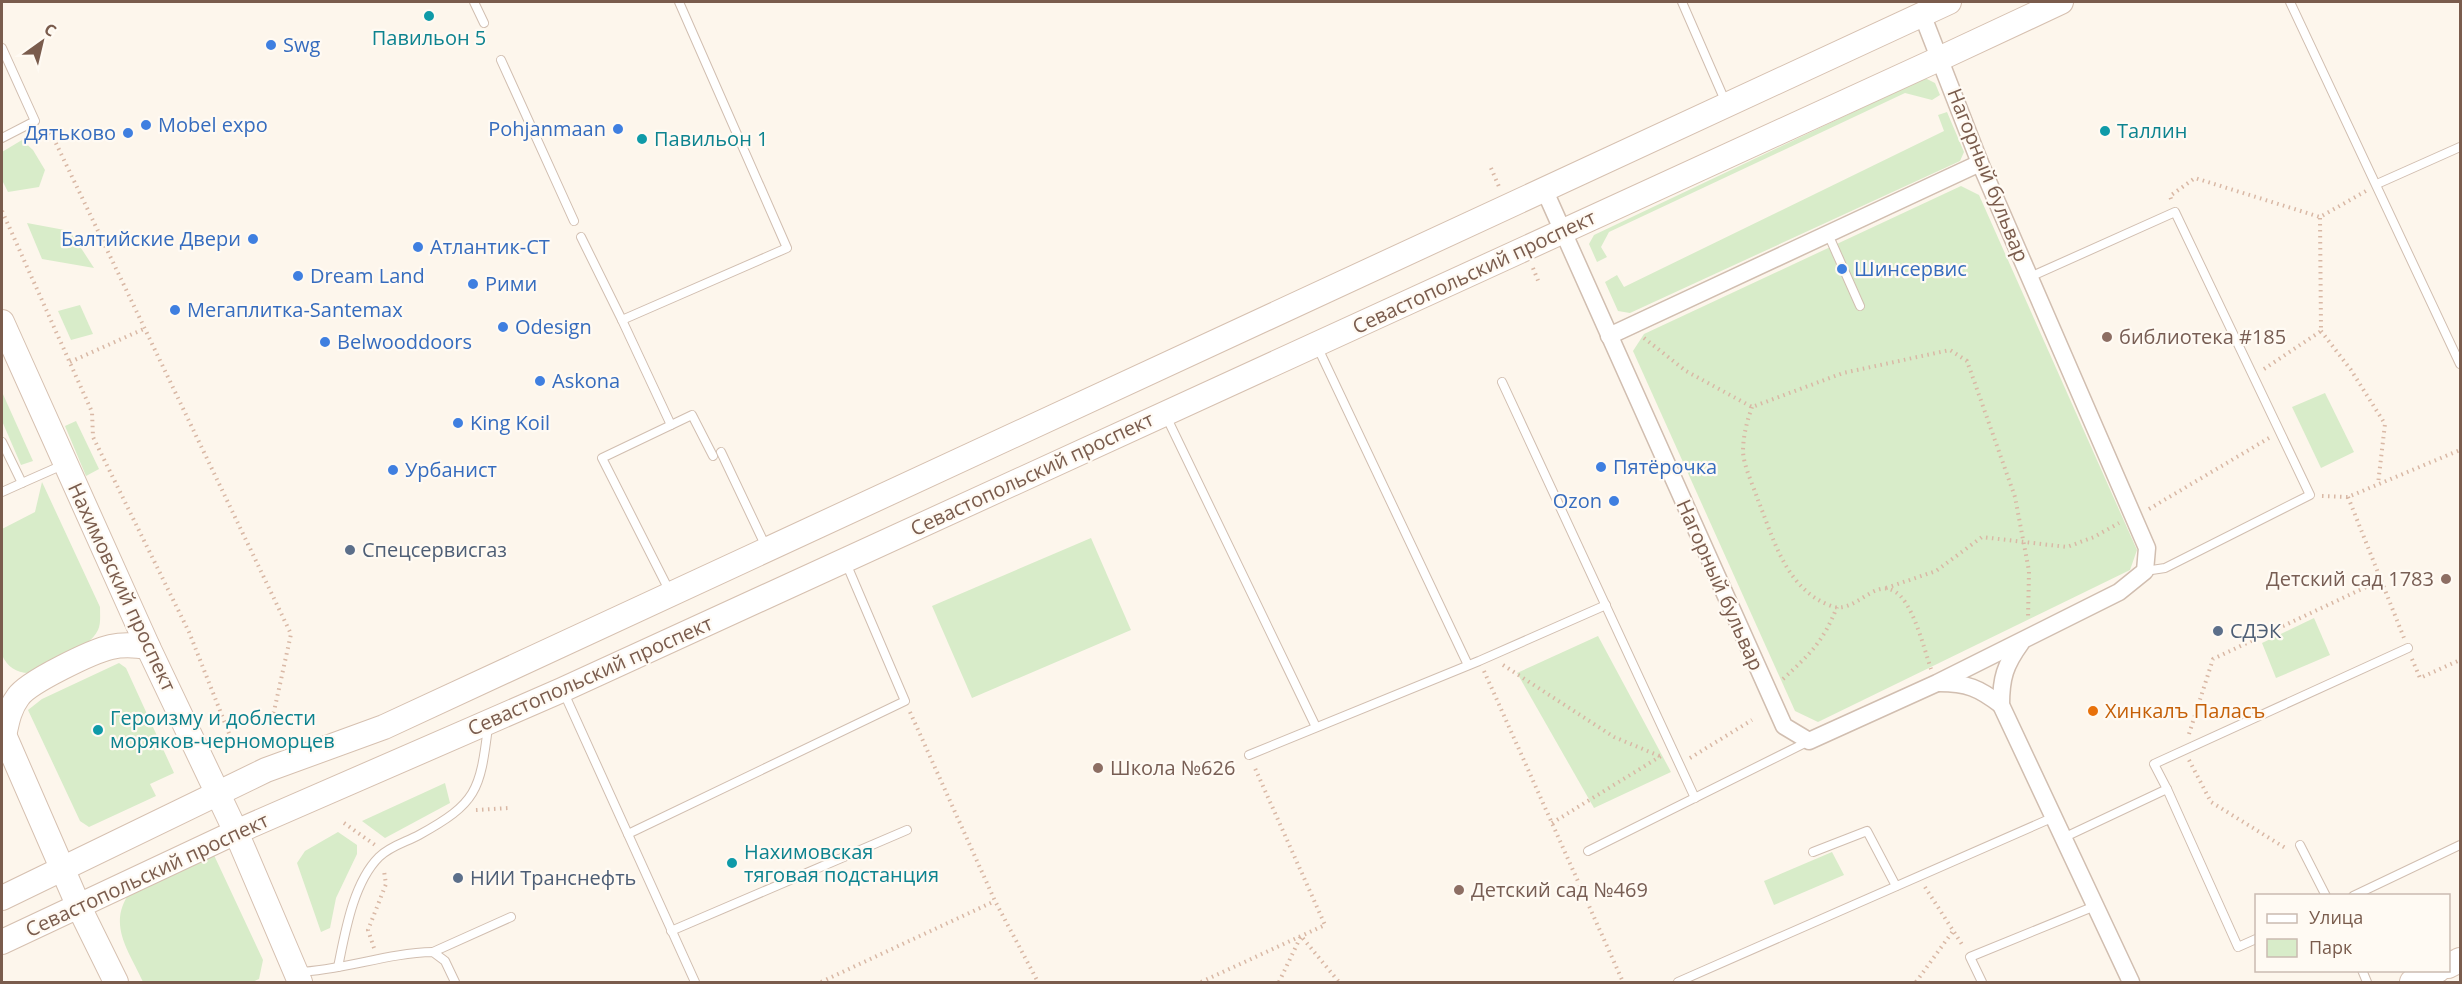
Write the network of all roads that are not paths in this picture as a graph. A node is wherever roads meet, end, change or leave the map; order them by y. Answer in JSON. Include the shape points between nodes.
{"nodes":[{"id":1,"x":474,"y":2,"type":"edge"},
{"id":2,"x":679,"y":2,"type":"edge"},
{"id":3,"x":1682,"y":2,"type":"edge"},
{"id":4,"x":1949,"y":2,"type":"edge"},
{"id":5,"x":2061,"y":2,"type":"edge"},
{"id":6,"x":2290,"y":2,"type":"edge"},
{"id":7,"x":1922,"y":14,"type":"junction"},
{"id":8,"x":484,"y":22,"type":"dead end"},
{"id":9,"x":2,"y":48,"type":"edge"},
{"id":10,"x":1941,"y":58,"type":"junction"},
{"id":11,"x":501,"y":60,"type":"dead end"},
{"id":12,"x":1727,"y":103,"type":"junction"},
{"id":13,"x":2,"y":138,"type":"edge"},
{"id":14,"x":2460,"y":147,"type":"edge"},
{"id":15,"x":1980,"y":163,"type":"junction"},
{"id":16,"x":2377,"y":184,"type":"junction"},
{"id":17,"x":1544,"y":189,"type":"junction"},
{"id":18,"x":574,"y":221,"type":"dead end"},
{"id":19,"x":1563,"y":231,"type":"junction"},
{"id":20,"x":1828,"y":234,"type":"junction"},
{"id":21,"x":581,"y":237,"type":"dead end"},
{"id":22,"x":2030,"y":278,"type":"junction"},
{"id":23,"x":1860,"y":306,"type":"dead end"},
{"id":24,"x":622,"y":320,"type":"junction"},
{"id":25,"x":2,"y":325,"type":"edge"},
{"id":26,"x":1609,"y":336,"type":"junction"},
{"id":27,"x":1316,"y":344,"type":"junction"},
{"id":28,"x":2460,"y":364,"type":"edge"},
{"id":29,"x":1502,"y":382,"type":"dead end"},
{"id":30,"x":1165,"y":414,"type":"junction"},
{"id":31,"x":671,"y":425,"type":"junction"},
{"id":32,"x":2,"y":442,"type":"edge"},
{"id":33,"x":722,"y":453,"type":"dead end"},
{"id":34,"x":712,"y":456,"type":"dead end"},
{"id":35,"x":66,"y":464,"type":"junction"},
{"id":36,"x":22,"y":483,"type":"junction"},
{"id":37,"x":2,"y":492,"type":"edge"},
{"id":38,"x":767,"y":549,"type":"junction"},
{"id":39,"x":845,"y":560,"type":"junction"},
{"id":40,"x":2145,"y":571,"type":"junction"},
{"id":41,"x":671,"y":594,"type":"junction"},
{"id":42,"x":1606,"y":605,"type":"junction"},
{"id":43,"x":2023,"y":640,"type":"junction"},
{"id":44,"x":148,"y":647,"type":"junction"},
{"id":45,"x":2408,"y":648,"type":"road end"},
{"id":46,"x":1468,"y":665,"type":"junction"},
{"id":47,"x":1934,"y":676,"type":"junction"},
{"id":48,"x":562,"y":690,"type":"junction"},
{"id":49,"x":2001,"y":705,"type":"junction"},
{"id":50,"x":488,"y":723,"type":"junction"},
{"id":51,"x":1316,"y":727,"type":"junction"},
{"id":52,"x":3,"y":733,"type":"edge"},
{"id":53,"x":1809,"y":741,"type":"junction"},
{"id":54,"x":1249,"y":755,"type":"road end"},
{"id":55,"x":2167,"y":789,"type":"junction"},
{"id":56,"x":218,"y":792,"type":"junction"},
{"id":57,"x":1695,"y":798,"type":"junction"},
{"id":58,"x":2054,"y":817,"type":"junction"},
{"id":59,"x":907,"y":830,"type":"dead end"},
{"id":60,"x":236,"y":832,"type":"junction"},
{"id":61,"x":628,"y":834,"type":"junction"},
{"id":62,"x":2063,"y":838,"type":"junction"},
{"id":63,"x":2300,"y":845,"type":"dead end"},
{"id":64,"x":2460,"y":845,"type":"edge"},
{"id":65,"x":1588,"y":851,"type":"dead end"},
{"id":66,"x":1813,"y":852,"type":"dead end"},
{"id":67,"x":62,"y":868,"type":"junction"},
{"id":68,"x":1896,"y":886,"type":"junction"},
{"id":69,"x":2325,"y":894,"type":"edge"},
{"id":70,"x":2357,"y":894,"type":"edge"},
{"id":71,"x":2,"y":898,"type":"edge"},
{"id":72,"x":2095,"y":906,"type":"junction"},
{"id":73,"x":79,"y":907,"type":"junction"},
{"id":74,"x":511,"y":917,"type":"dead end"},
{"id":75,"x":671,"y":931,"type":"junction"},
{"id":76,"x":2255,"y":939,"type":"edge"},
{"id":77,"x":2,"y":942,"type":"edge"},
{"id":78,"x":434,"y":952,"type":"junction"},
{"id":79,"x":338,"y":967,"type":"junction"},
{"id":80,"x":2434,"y":972,"type":"edge"},
{"id":81,"x":294,"y":979,"type":"edge"},
{"id":82,"x":116,"y":982,"type":"edge"},
{"id":83,"x":455,"y":982,"type":"edge"},
{"id":84,"x":695,"y":982,"type":"edge"},
{"id":85,"x":1678,"y":982,"type":"edge"},
{"id":86,"x":1982,"y":982,"type":"edge"},
{"id":87,"x":2132,"y":982,"type":"edge"},
{"id":88,"x":2412,"y":982,"type":"edge"}],
"edges":[{"from":1,"to":8,"type":"lane"},
{"from":2,"to":24,"type":"lane","via":[[787,248]]},
{"from":3,"to":12,"type":"lane"},
{"from":4,"to":7,"type":"main road","name":"Севастопольский проспект"},
{"from":5,"to":10,"type":"main road","name":"Севастопольский проспект"},
{"from":6,"to":16,"type":"lane"},
{"from":7,"to":10,"type":"street","name":"Нагорный бульвар"},
{"from":7,"to":12,"type":"main road","name":"Севастопольский проспект"},
{"from":9,"to":13,"type":"lane","via":[[35,121]]},
{"from":10,"to":15,"type":"street","name":"Нагорный бульвар"},
{"from":10,"to":19,"type":"main road","name":"Севастопольский проспект"},
{"from":11,"to":18,"type":"lane"},
{"from":12,"to":17,"type":"main road","name":"Севастопольский проспект"},
{"from":14,"to":16,"type":"lane"},
{"from":15,"to":20,"type":"street"},
{"from":15,"to":22,"type":"street","name":"Нагорный бульвар"},
{"from":16,"to":28,"type":"lane"},
{"from":17,"to":19,"type":"street","name":"Нагорный бульвар"},
{"from":17,"to":38,"type":"main road","name":"Севастопольский проспект"},
{"from":19,"to":26,"type":"street","name":"Нагорный бульвар"},
{"from":19,"to":27,"type":"main road","name":"Севастопольский проспект"},
{"from":20,"to":23,"type":"lane"},
{"from":20,"to":26,"type":"street"},
{"from":21,"to":24,"type":"lane"},
{"from":22,"to":40,"type":"street","name":"Нагорный бульвар","via":[[2148,548]]},
{"from":22,"to":40,"type":"lane","via":[[2175,212],[2310,495],[2165,568]]},
{"from":24,"to":31,"type":"lane"},
{"from":25,"to":35,"type":"main road","name":"Нахимовский проспект"},
{"from":26,"to":53,"type":"street","name":"Нагорный бульвар","via":[[1784,726]]},
{"from":27,"to":30,"type":"main road","name":"Севастопольский проспект"},
{"from":27,"to":46,"type":"lane"},
{"from":29,"to":42,"type":"lane"},
{"from":30,"to":39,"type":"main road","name":"Севастопольский проспект"},
{"from":30,"to":51,"type":"lane"},
{"from":31,"to":34,"type":"lane","via":[[692,415]]},
{"from":31,"to":41,"type":"lane","via":[[602,458]]},
{"from":32,"to":36,"type":"lane"},
{"from":33,"to":38,"type":"lane"},
{"from":35,"to":36,"type":"lane"},
{"from":35,"to":44,"type":"main road","name":"Нахимовский проспект"},
{"from":36,"to":37,"type":"lane"},
{"from":38,"to":41,"type":"main road","name":"Севастопольский проспект"},
{"from":39,"to":48,"type":"main road","name":"Севастопольский проспект"},
{"from":39,"to":61,"type":"lane","via":[[905,701]]},
{"from":40,"to":43,"type":"street","via":[[2119,592]]},
{"from":41,"to":56,"type":"main road","name":"Севастопольский проспект","via":[[384,727]]},
{"from":42,"to":46,"type":"lane"},
{"from":42,"to":57,"type":"lane"},
{"from":43,"to":47,"type":"street"},
{"from":43,"to":49,"type":"street","via":[[2009,659],[2001,681]]},
{"from":44,"to":52,"type":"main road","via":[[127,644],[108,648],[37,681],[19,695]]},
{"from":44,"to":56,"type":"main road","name":"Нахимовский проспект"},
{"from":45,"to":55,"type":"lane","via":[[2154,764]]},
{"from":46,"to":51,"type":"lane"},
{"from":47,"to":49,"type":"street","via":[[1982,691]]},
{"from":47,"to":53,"type":"street"},
{"from":48,"to":50,"type":"main road","name":"Севастопольский проспект"},
{"from":48,"to":61,"type":"lane"},
{"from":49,"to":58,"type":"street"},
{"from":50,"to":60,"type":"main road","name":"Севастопольский проспект"},
{"from":50,"to":79,"type":"lane","via":[[483,771],[476,790],[456,813],[390,849],[372,866],[350,914]]},
{"from":51,"to":54,"type":"lane"},
{"from":52,"to":67,"type":"main road"},
{"from":53,"to":57,"type":"lane"},
{"from":55,"to":62,"type":"lane"},
{"from":55,"to":76,"type":"lane","via":[[2238,947]]},
{"from":56,"to":60,"type":"main road","name":"Нахимовский проспект"},
{"from":56,"to":67,"type":"main road","name":"Севастопольский проспект"},
{"from":57,"to":65,"type":"lane"},
{"from":58,"to":62,"type":"street"},
{"from":58,"to":68,"type":"lane"},
{"from":59,"to":75,"type":"lane"},
{"from":60,"to":73,"type":"main road","name":"Севастопольский проспект"},
{"from":60,"to":81,"type":"main road","name":"Нахимовский проспект"},
{"from":61,"to":75,"type":"lane"},
{"from":62,"to":72,"type":"street"},
{"from":63,"to":69,"type":"lane"},
{"from":64,"to":70,"type":"lane"},
{"from":66,"to":68,"type":"lane","via":[[1867,831]]},
{"from":67,"to":71,"type":"main road","name":"Севастопольский проспект"},
{"from":67,"to":73,"type":"main road"},
{"from":68,"to":85,"type":"lane"},
{"from":72,"to":86,"type":"lane","via":[[1970,957]]},
{"from":72,"to":87,"type":"street"},
{"from":73,"to":77,"type":"main road","name":"Севастопольский проспект"},
{"from":73,"to":82,"type":"main road"},
{"from":74,"to":78,"type":"lane"},
{"from":75,"to":84,"type":"lane"},
{"from":78,"to":79,"type":"lane","via":[[393,955]]},
{"from":78,"to":83,"type":"lane","via":[[445,961]]},
{"from":79,"to":81,"type":"lane"},
{"from":80,"to":88,"type":"main road"}]}
